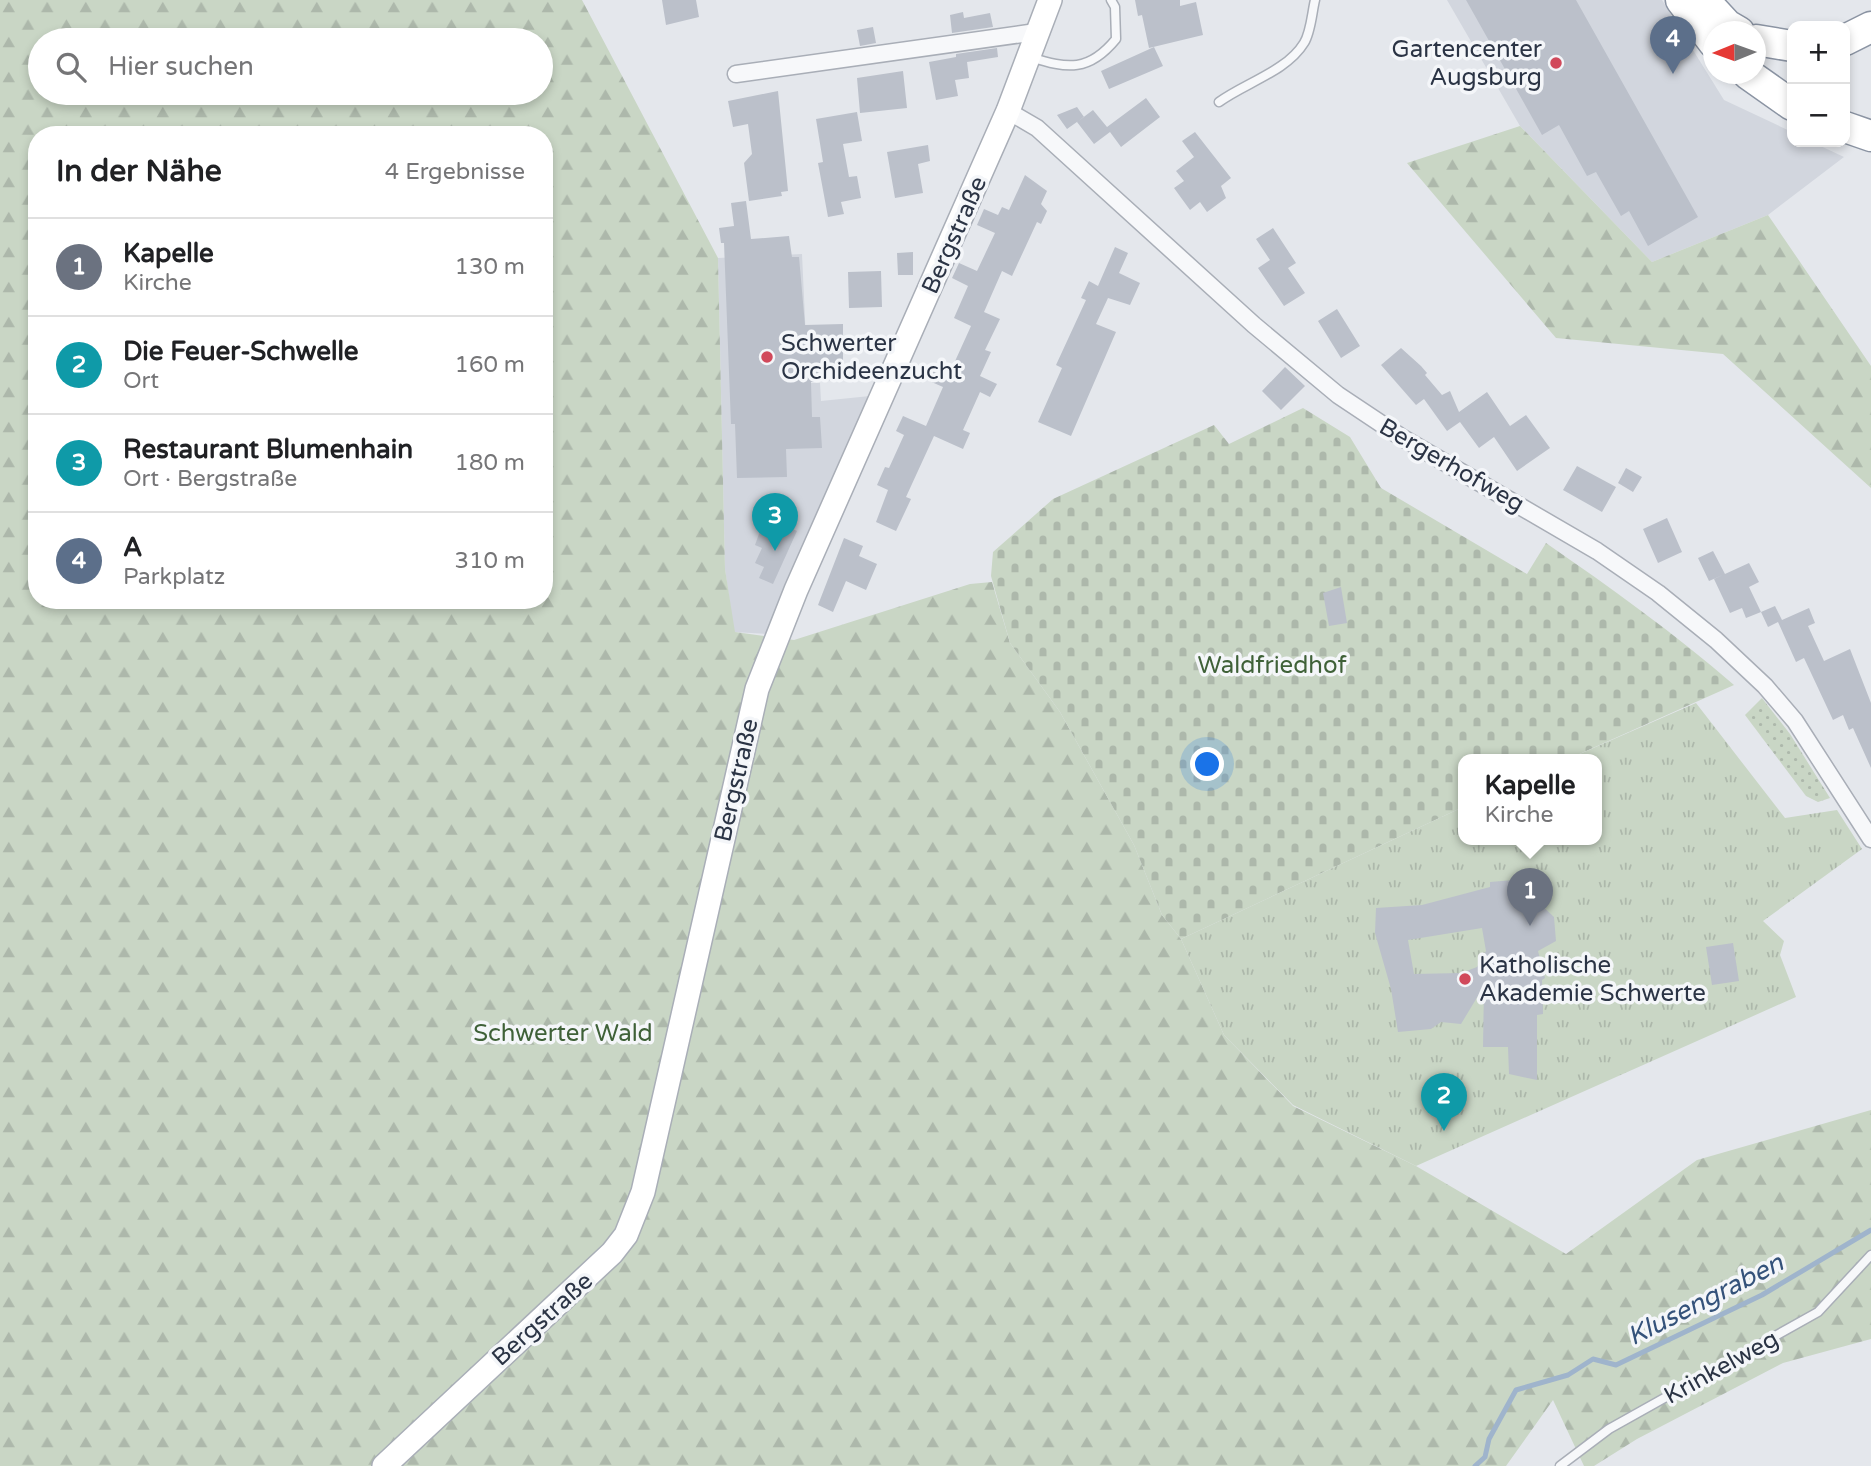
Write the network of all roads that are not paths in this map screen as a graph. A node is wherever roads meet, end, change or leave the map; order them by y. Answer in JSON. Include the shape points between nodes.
{"nodes":[{"id":1,"x":1050,"y":0,"type":"edge"},
{"id":2,"x":1111,"y":0,"type":"edge"},
{"id":3,"x":1315,"y":0,"type":"edge"},
{"id":4,"x":1681,"y":0,"type":"edge"},
{"id":5,"x":1704,"y":0,"type":"edge"},
{"id":6,"x":1723,"y":21,"type":"edge"},
{"id":7,"x":1871,"y":27,"type":"edge"},
{"id":8,"x":1703,"y":30,"type":"edge"},
{"id":9,"x":1850,"y":38,"type":"edge"},
{"id":10,"x":1766,"y":42,"type":"edge"},
{"id":11,"x":1787,"y":45,"type":"edge"},
{"id":12,"x":1034,"y":46,"type":"junction"},
{"id":13,"x":736,"y":74,"type":"dead end"},
{"id":14,"x":1763,"y":84,"type":"edge"},
{"id":15,"x":1787,"y":101,"type":"edge"},
{"id":16,"x":1219,"y":102,"type":"dead end"},
{"id":17,"x":1008,"y":111,"type":"junction"},
{"id":18,"x":1850,"y":129,"type":"edge"},
{"id":19,"x":1871,"y":135,"type":"edge"},
{"id":20,"x":1871,"y":839,"type":"edge"},
{"id":21,"x":1871,"y":1255,"type":"edge"},
{"id":22,"x":384,"y":1466,"type":"edge"},
{"id":23,"x":1560,"y":1466,"type":"edge"}],
"edges":[{"from":1,"to":12,"type":"main road","name":"Bergstraße"},
{"from":2,"to":12,"type":"lane","via":[[1116,39],[1100,59],[1061,67]]},
{"from":3,"to":16,"type":"lane","via":[[1304,42],[1278,67]]},
{"from":4,"to":8,"type":"highway"},
{"from":5,"to":6,"type":"highway"},
{"from":7,"to":9,"type":"highway"},
{"from":10,"to":11,"type":"highway"},
{"from":12,"to":13,"type":"street","via":[[1029,33]]},
{"from":12,"to":17,"type":"main road","name":"Bergstraße"},
{"from":14,"to":15,"type":"highway"},
{"from":17,"to":20,"type":"street","name":"Bergerhofweg","via":[[1037,128],[1338,395],[1586,544],[1716,640],[1796,721]]},
{"from":17,"to":22,"type":"main road","name":"Bergstraße","via":[[796,590],[757,689],[646,1180],[626,1234],[587,1278]]},
{"from":18,"to":19,"type":"highway"},
{"from":21,"to":23,"type":"lane","name":"Krinkelweg","via":[[1818,1312],[1609,1429]]}]}
